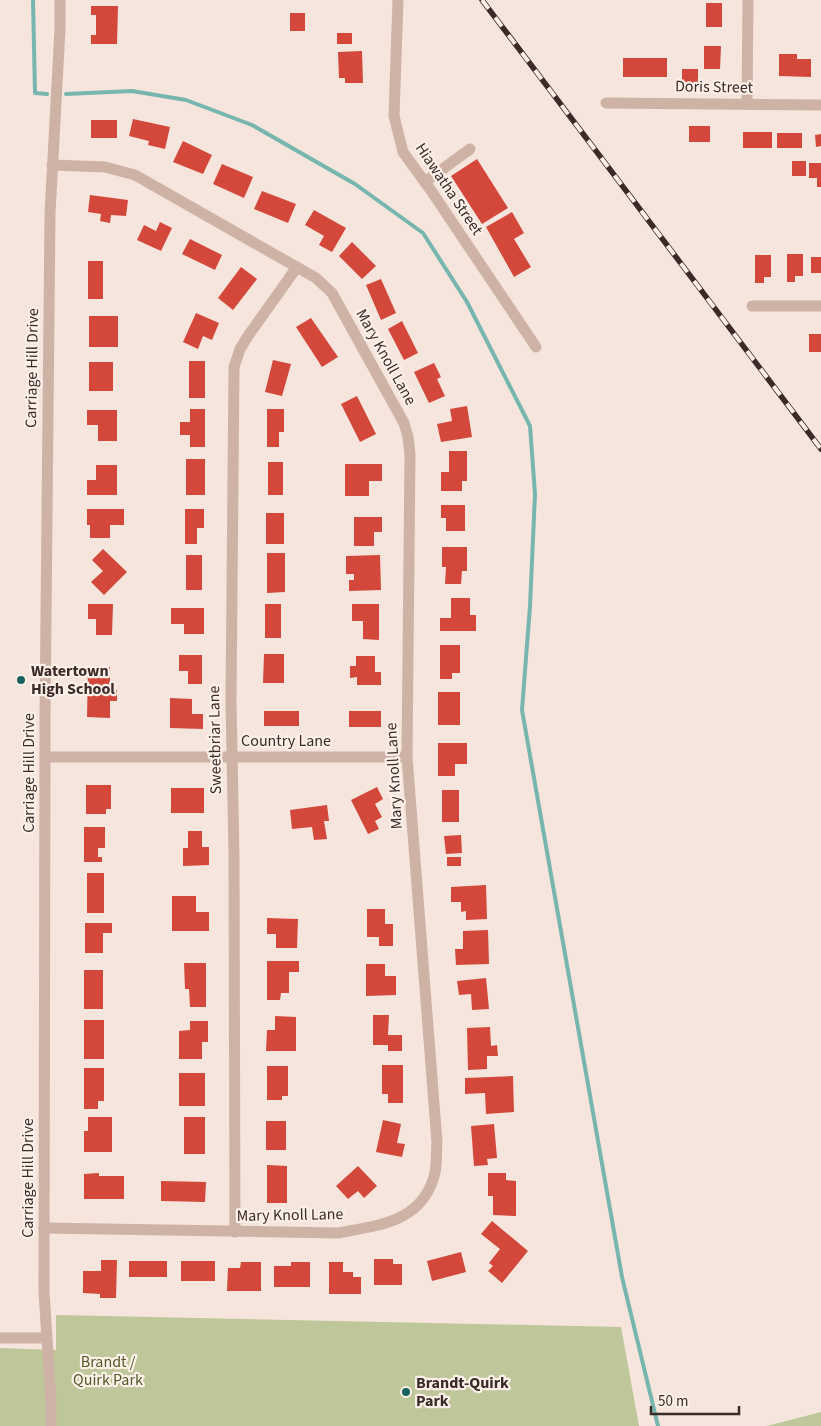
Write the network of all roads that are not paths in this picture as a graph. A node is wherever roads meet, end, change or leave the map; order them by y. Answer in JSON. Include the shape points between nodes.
{"nodes":[{"id":1,"x":60,"y":0,"type":"edge"},
{"id":2,"x":398,"y":0,"type":"edge"},
{"id":3,"x":748,"y":0,"type":"edge"},
{"id":4,"x":606,"y":102,"type":"dead end"},
{"id":5,"x":748,"y":104,"type":"junction"},
{"id":6,"x":821,"y":105,"type":"edge"},
{"id":7,"x":470,"y":149,"type":"dead end"},
{"id":8,"x":52,"y":165,"type":"junction"},
{"id":9,"x":425,"y":182,"type":"junction"},
{"id":10,"x":297,"y":267,"type":"junction"},
{"id":11,"x":752,"y":306,"type":"dead end"},
{"id":12,"x":821,"y":306,"type":"edge"},
{"id":13,"x":536,"y":347,"type":"dead end"},
{"id":14,"x":45,"y":756,"type":"junction"},
{"id":15,"x":231,"y":757,"type":"junction"},
{"id":16,"x":407,"y":757,"type":"junction"},
{"id":17,"x":44,"y":1228,"type":"junction"},
{"id":18,"x":235,"y":1232,"type":"junction"},
{"id":19,"x":0,"y":1338,"type":"edge"},
{"id":20,"x":46,"y":1338,"type":"junction"},
{"id":21,"x":50,"y":1426,"type":"edge"}],
"edges":[{"from":1,"to":8,"type":"street","name":"Carriage Hill Drive"},
{"from":2,"to":9,"type":"street","name":"Hiawatha Street","via":[[394,116],[402,152]]},
{"from":3,"to":5,"type":"street"},
{"from":4,"to":5,"type":"street","name":"Doris Street"},
{"from":5,"to":6,"type":"street","name":"Doris Street"},
{"from":7,"to":9,"type":"street"},
{"from":8,"to":10,"type":"street","name":"Mary Knoll Lane","via":[[105,167],[135,175]]},
{"from":8,"to":14,"type":"street","name":"Carriage Hill Drive"},
{"from":9,"to":13,"type":"street","name":"Hiawatha Street"},
{"from":10,"to":15,"type":"street","name":"Sweetbriar Lane","via":[[248,336],[234,366]]},
{"from":10,"to":16,"type":"street","name":"Mary Knoll Lane","via":[[332,293],[404,423],[408,437]]},
{"from":11,"to":12,"type":"street"},
{"from":14,"to":15,"type":"street","name":"Country Lane"},
{"from":14,"to":17,"type":"street","name":"Carriage Hill Drive"},
{"from":15,"to":16,"type":"street","name":"Country Lane"},
{"from":15,"to":18,"type":"street","name":"Sweetbriar Lane"},
{"from":16,"to":18,"type":"street","name":"Mary Knoll Lane","via":[[437,1142],[435,1172],[427,1196],[413,1210],[386,1224],[338,1233]]},
{"from":17,"to":18,"type":"street","name":"Mary Knoll Lane"},
{"from":17,"to":20,"type":"street","name":"Carriage Hill Drive"},
{"from":19,"to":20,"type":"street"},
{"from":20,"to":21,"type":"street","name":"Carriage Hill Drive"}]}
